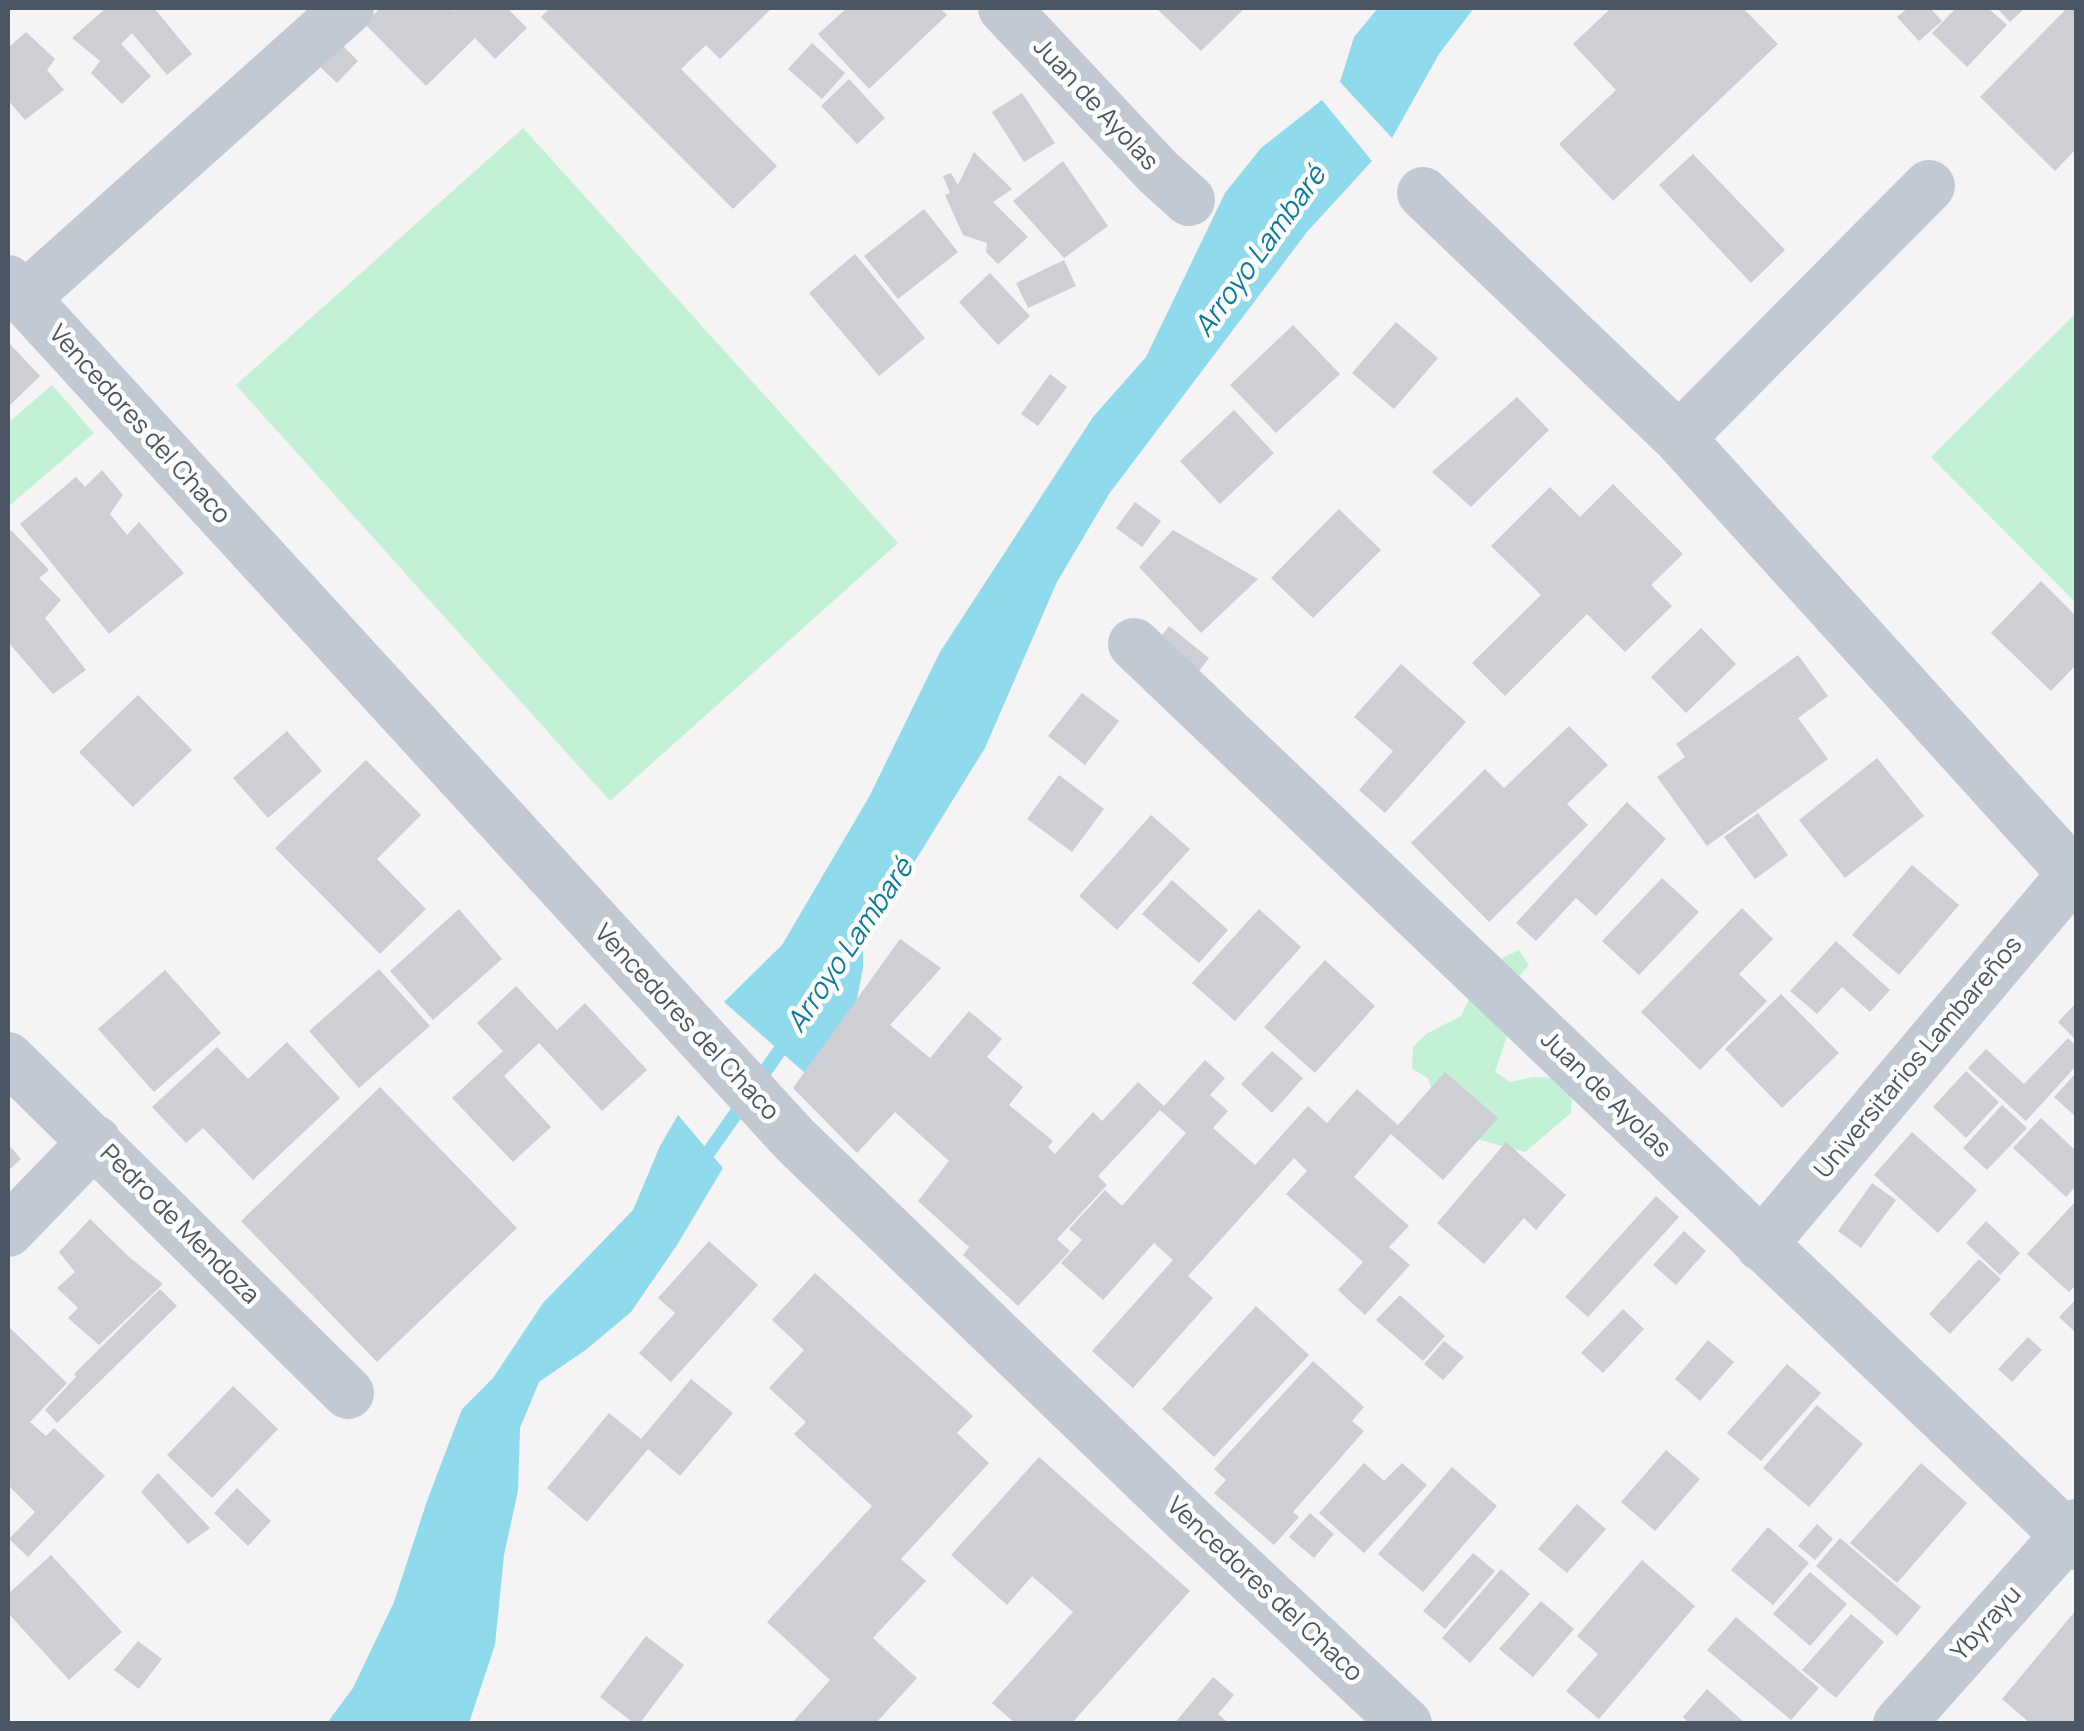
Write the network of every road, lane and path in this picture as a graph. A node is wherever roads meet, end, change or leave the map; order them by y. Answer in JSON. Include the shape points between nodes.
{"nodes":[{"id":1,"x":348,"y":8,"type":"edge"},
{"id":2,"x":1004,"y":8,"type":"edge"},
{"id":3,"x":1928,"y":186,"type":"dead end"},
{"id":4,"x":1423,"y":193,"type":"dead end"},
{"id":5,"x":1189,"y":200,"type":"dead end"},
{"id":6,"x":16,"y":290,"type":"edge"},
{"id":7,"x":1678,"y":438,"type":"junction"},
{"id":8,"x":1134,"y":644,"type":"dead end"},
{"id":9,"x":2075,"y":872,"type":"edge"},
{"id":10,"x":8,"y":1058,"type":"edge"},
{"id":11,"x":95,"y":1141,"type":"junction"},
{"id":12,"x":8,"y":1231,"type":"edge"},
{"id":13,"x":1762,"y":1245,"type":"junction"},
{"id":14,"x":348,"y":1393,"type":"dead end"},
{"id":15,"x":2073,"y":1535,"type":"edge"},
{"id":16,"x":1406,"y":1724,"type":"edge"},
{"id":17,"x":1899,"y":1724,"type":"edge"}],
"edges":[{"from":1,"to":6,"type":"street"},
{"from":2,"to":5,"type":"street","name":"Juan de Ayolas"},
{"from":3,"to":7,"type":"street"},
{"from":4,"to":7,"type":"street"},
{"from":6,"to":16,"type":"street","name":"Vencedores del Chaco","via":[[795,1140]]},
{"from":7,"to":9,"type":"street"},
{"from":8,"to":13,"type":"street","name":"Juan de Ayolas"},
{"from":9,"to":13,"type":"street","name":"Universitarios Lambareños"},
{"from":10,"to":11,"type":"street","name":"Pedro de Mendoza"},
{"from":11,"to":12,"type":"street"},
{"from":11,"to":14,"type":"street","name":"Pedro de Mendoza"},
{"from":13,"to":15,"type":"street","name":"Juan de Ayolas"},
{"from":15,"to":17,"type":"street","name":"Ybyrayu"}]}
